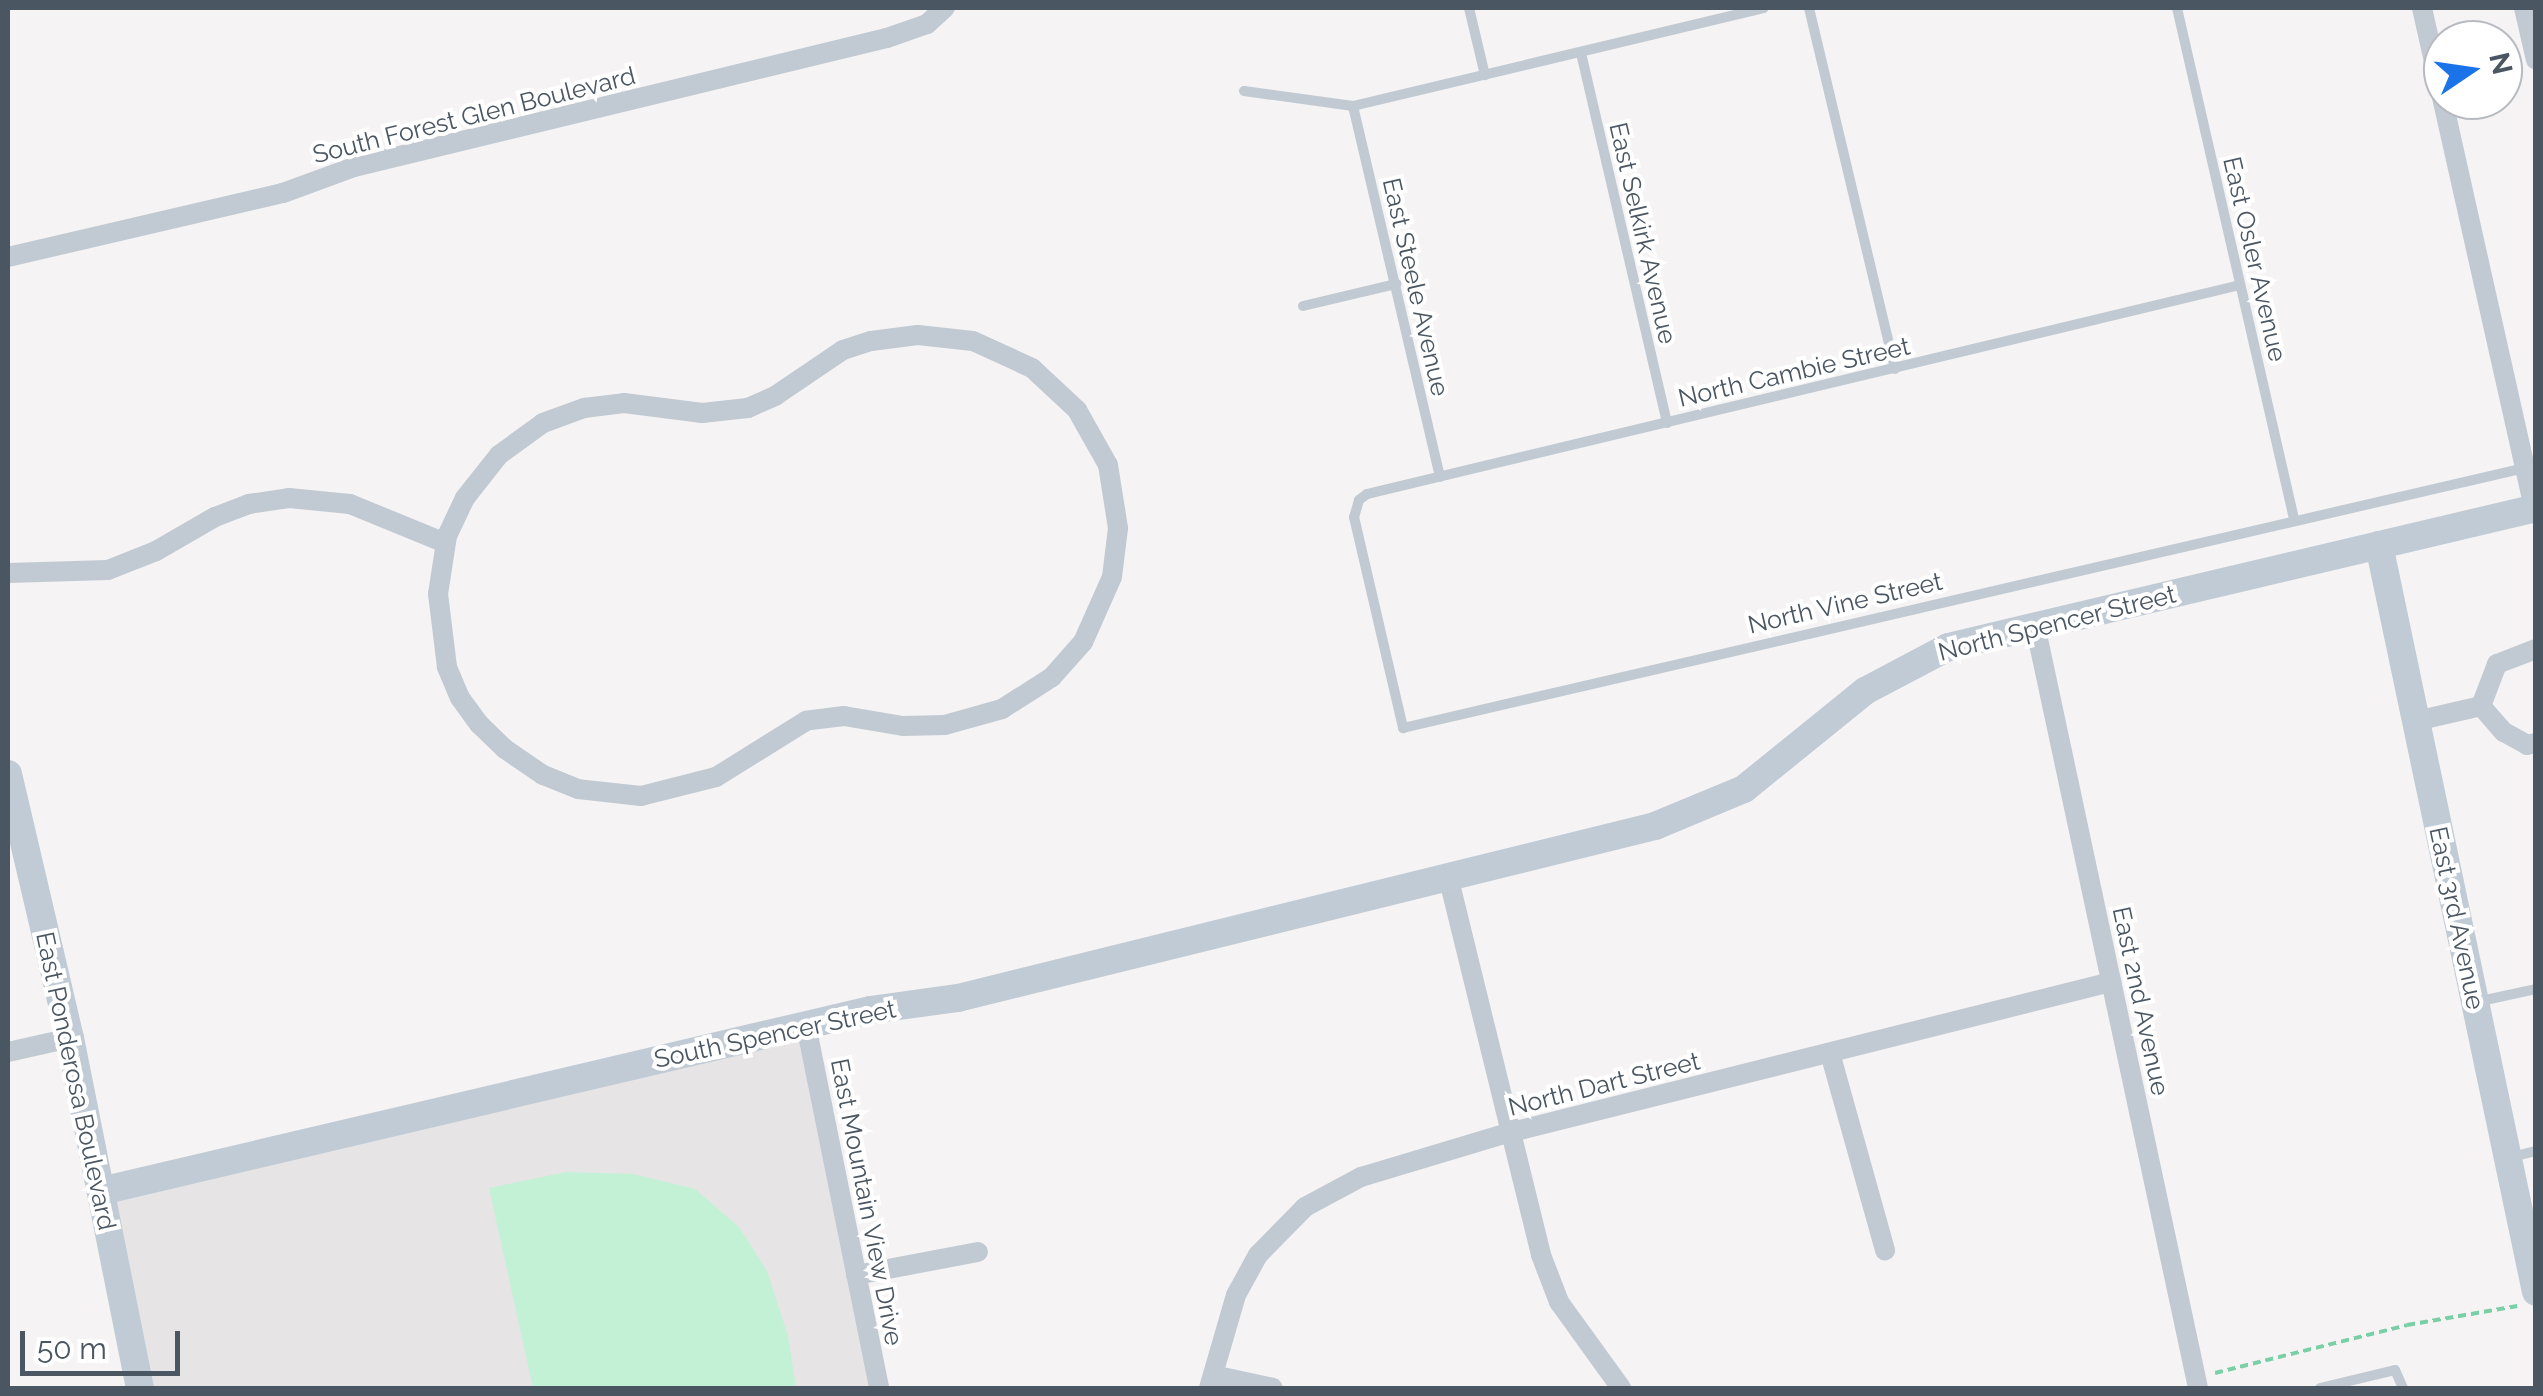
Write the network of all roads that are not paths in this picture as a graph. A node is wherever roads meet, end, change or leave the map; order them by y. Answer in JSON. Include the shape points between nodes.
{"nodes":[{"id":1,"x":946,"y":8,"type":"edge"},
{"id":2,"x":1469,"y":8,"type":"edge"},
{"id":3,"x":1764,"y":8,"type":"edge"},
{"id":4,"x":1809,"y":8,"type":"edge"},
{"id":5,"x":2177,"y":8,"type":"edge"},
{"id":6,"x":2422,"y":8,"type":"edge"},
{"id":7,"x":2524,"y":8,"type":"edge"},
{"id":8,"x":1714,"y":13,"type":"edge"},
{"id":9,"x":1580,"y":53,"type":"junction"},
{"id":10,"x":2536,"y":60,"type":"edge"},
{"id":11,"x":1485,"y":75,"type":"junction"},
{"id":12,"x":1244,"y":92,"type":"dead end"},
{"id":13,"x":1353,"y":106,"type":"junction"},
{"id":14,"x":8,"y":257,"type":"edge"},
{"id":15,"x":1396,"y":284,"type":"junction"},
{"id":16,"x":2240,"y":285,"type":"junction"},
{"id":17,"x":1303,"y":306,"type":"dead end"},
{"id":18,"x":1895,"y":369,"type":"junction"},
{"id":19,"x":1667,"y":422,"type":"junction"},
{"id":20,"x":2526,"y":468,"type":"junction"},
{"id":21,"x":1440,"y":477,"type":"junction"},
{"id":22,"x":1358,"y":500,"type":"joint"},
{"id":23,"x":2535,"y":508,"type":"edge"},
{"id":24,"x":2294,"y":519,"type":"junction"},
{"id":25,"x":445,"y":543,"type":"junction"},
{"id":26,"x":2379,"y":545,"type":"junction"},
{"id":27,"x":8,"y":573,"type":"edge"},
{"id":28,"x":2035,"y":625,"type":"junction"},
{"id":29,"x":2536,"y":649,"type":"edge"},
{"id":30,"x":2481,"y":706,"type":"junction"},
{"id":31,"x":2416,"y":721,"type":"junction"},
{"id":32,"x":2536,"y":743,"type":"edge"},
{"id":33,"x":8,"y":774,"type":"edge"},
{"id":34,"x":1448,"y":876,"type":"junction"},
{"id":35,"x":2111,"y":982,"type":"junction"},
{"id":36,"x":2536,"y":989,"type":"edge"},
{"id":37,"x":2475,"y":1002,"type":"junction"},
{"id":38,"x":806,"y":1024,"type":"junction"},
{"id":39,"x":70,"y":1038,"type":"junction"},
{"id":40,"x":8,"y":1052,"type":"edge"},
{"id":41,"x":1830,"y":1054,"type":"junction"},
{"id":42,"x":1508,"y":1133,"type":"junction"},
{"id":43,"x":2536,"y":1151,"type":"edge"},
{"id":44,"x":2508,"y":1158,"type":"junction"},
{"id":45,"x":100,"y":1191,"type":"junction"},
{"id":46,"x":1884,"y":1250,"type":"dead end"},
{"id":47,"x":978,"y":1252,"type":"dead end"},
{"id":48,"x":856,"y":1275,"type":"junction"},
{"id":49,"x":2526,"y":1299,"type":"edge"},
{"id":50,"x":1211,"y":1382,"type":"edge"},
{"id":51,"x":2196,"y":1382,"type":"edge"},
{"id":52,"x":140,"y":1388,"type":"edge"},
{"id":53,"x":878,"y":1388,"type":"edge"},
{"id":54,"x":1273,"y":1388,"type":"edge"},
{"id":55,"x":1620,"y":1388,"type":"edge"},
{"id":56,"x":2320,"y":1388,"type":"edge"},
{"id":57,"x":2403,"y":1388,"type":"edge"}],
"edges":[{"from":1,"to":14,"type":"street","name":"South Forest Glen Boulevard","via":[[928,24],[888,38]]},
{"from":2,"to":11,"type":"lane"},
{"from":3,"to":8,"type":"lane"},
{"from":4,"to":18,"type":"lane"},
{"from":5,"to":16,"type":"lane","name":"East Osler Avenue"},
{"from":6,"to":20,"type":"street"},
{"from":7,"to":10,"type":"street"},
{"from":8,"to":9,"type":"lane"},
{"from":9,"to":11,"type":"lane"},
{"from":9,"to":19,"type":"lane","name":"East Selkirk Avenue"},
{"from":11,"to":13,"type":"lane"},
{"from":12,"to":13,"type":"lane"},
{"from":13,"to":15,"type":"lane","name":"East Steele Avenue"},
{"from":15,"to":17,"type":"lane"},
{"from":15,"to":21,"type":"lane","name":"East Steele Avenue"},
{"from":16,"to":18,"type":"lane","name":"North Cambie Street"},
{"from":16,"to":24,"type":"lane","name":"East Osler Avenue"},
{"from":18,"to":19,"type":"lane","name":"North Cambie Street"},
{"from":19,"to":21,"type":"lane","name":"North Cambie Street"},
{"from":20,"to":23,"type":"street"},
{"from":20,"to":24,"type":"lane","name":"North Vine Street"},
{"from":21,"to":22,"type":"lane","name":"North Cambie Street"},
{"from":22,"to":24,"type":"lane","name":"North Vine Street","via":[[1355,522],[1403,728]]},
{"from":23,"to":26,"type":"street","name":"North Spencer Street"},
{"from":25,"to":25,"type":"street","via":[[438,594],[447,668],[479,724],[544,775],[578,788],[641,796],[716,777],[806,721],[844,716],[903,726],[945,724],[1028,695],[1072,657],[1101,610],[1118,528],[1108,465],[1077,410],[1051,383],[1000,350],[918,335],[843,350],[775,396],[734,412],[624,403],[554,418],[499,455],[464,498]]},
{"from":25,"to":27,"type":"street","via":[[350,504],[289,498],[215,517],[108,570]]},
{"from":26,"to":28,"type":"street","name":"North Spencer Street"},
{"from":26,"to":31,"type":"street","name":"East 3rd Avenue"},
{"from":28,"to":34,"type":"street","name":"North Spencer Street","via":[[1948,646],[1888,675],[1772,771],[1719,804]]},
{"from":28,"to":35,"type":"street","name":"East 2nd Avenue"},
{"from":29,"to":30,"type":"street","via":[[2497,664]]},
{"from":30,"to":31,"type":"street"},
{"from":30,"to":32,"type":"street","via":[[2504,732]]},
{"from":31,"to":37,"type":"street","name":"East 3rd Avenue"},
{"from":33,"to":39,"type":"street","name":"East Ponderosa Boulevard"},
{"from":34,"to":38,"type":"street","name":"South Spencer Street","via":[[958,998]]},
{"from":34,"to":42,"type":"street"},
{"from":35,"to":41,"type":"street","name":"North Dart Street"},
{"from":35,"to":51,"type":"street","name":"East 2nd Avenue"},
{"from":36,"to":37,"type":"lane"},
{"from":37,"to":44,"type":"street","name":"East 3rd Avenue"},
{"from":38,"to":45,"type":"street","name":"South Spencer Street"},
{"from":38,"to":48,"type":"street","name":"East Mountain View Drive"},
{"from":39,"to":40,"type":"street"},
{"from":39,"to":45,"type":"street","name":"East Ponderosa Boulevard"},
{"from":41,"to":42,"type":"street","name":"North Dart Street"},
{"from":41,"to":46,"type":"street"},
{"from":42,"to":50,"type":"street","name":"North Dart Street","via":[[1360,1177],[1305,1208],[1245,1276]]},
{"from":42,"to":55,"type":"street","via":[[1559,1302]]},
{"from":43,"to":44,"type":"lane"},
{"from":44,"to":49,"type":"street","name":"East 3rd Avenue"},
{"from":45,"to":52,"type":"street","name":"East Ponderosa Boulevard"},
{"from":47,"to":48,"type":"street"},
{"from":48,"to":53,"type":"street","name":"East Mountain View Drive"},
{"from":50,"to":54,"type":"street"},
{"from":56,"to":57,"type":"lane","via":[[2395,1370]]}]}
